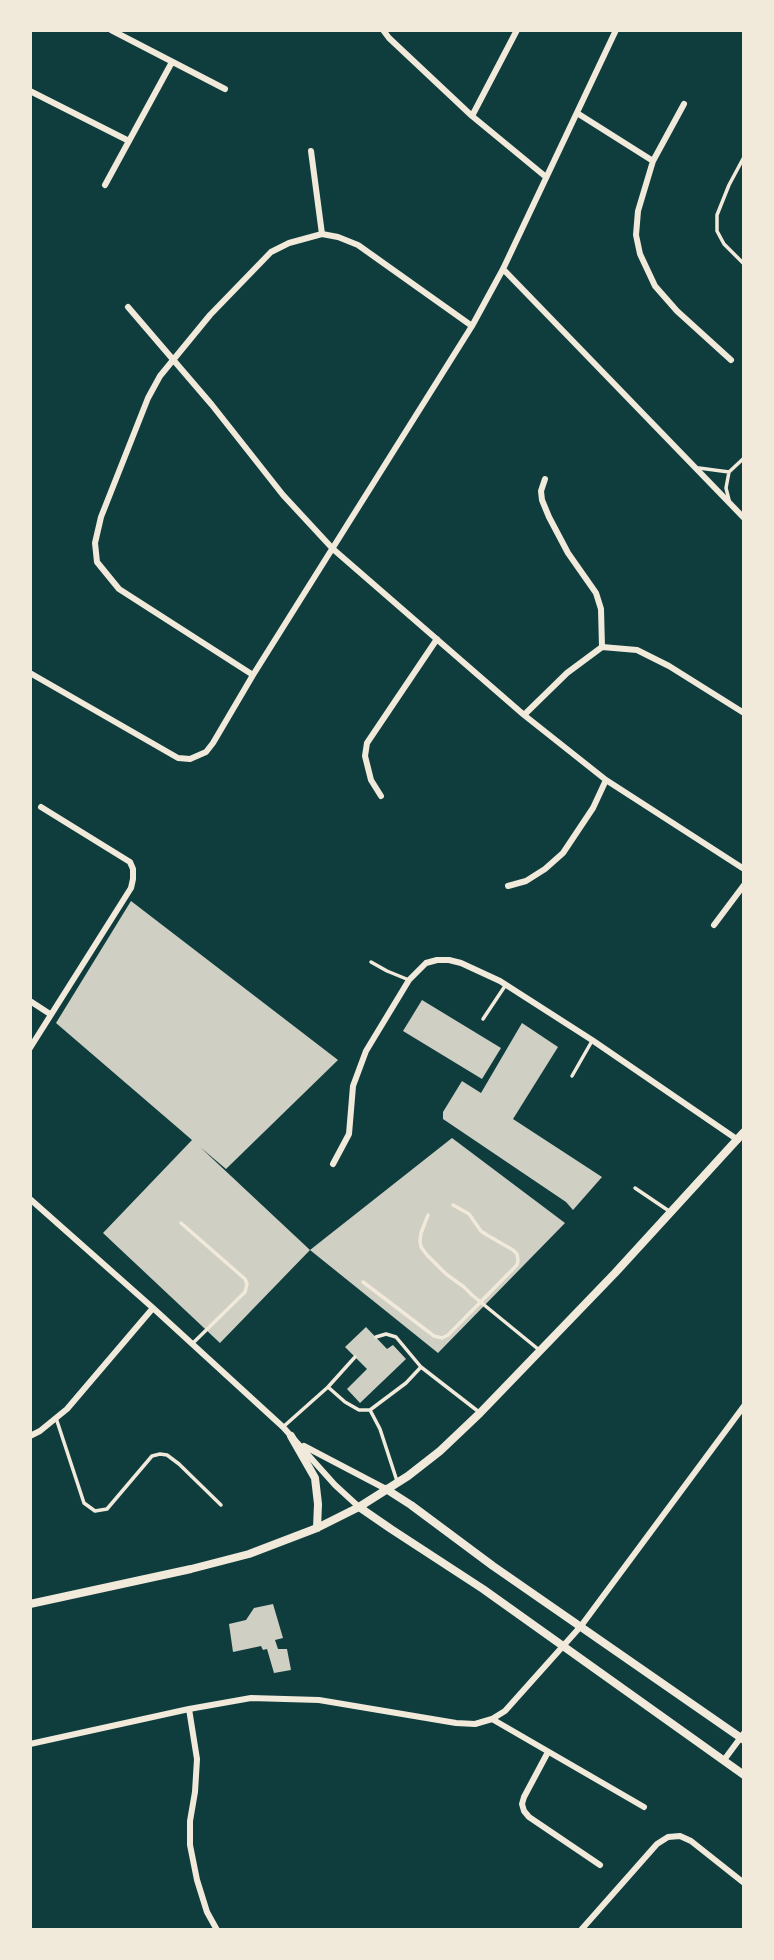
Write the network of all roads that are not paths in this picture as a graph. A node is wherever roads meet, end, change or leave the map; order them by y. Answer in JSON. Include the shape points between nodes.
{"nodes":[{"id":1,"x":111,"y":30,"type":"edge"},
{"id":2,"x":383,"y":30,"type":"edge"},
{"id":3,"x":517,"y":30,"type":"edge"},
{"id":4,"x":616,"y":30,"type":"edge"},
{"id":5,"x":172,"y":62,"type":"junction"},
{"id":6,"x":225,"y":89,"type":"dead end"},
{"id":7,"x":30,"y":91,"type":"edge"},
{"id":8,"x":684,"y":104,"type":"dead end"},
{"id":9,"x":578,"y":113,"type":"junction"},
{"id":10,"x":472,"y":116,"type":"junction"},
{"id":11,"x":129,"y":141,"type":"junction"},
{"id":12,"x":311,"y":151,"type":"dead end"},
{"id":13,"x":744,"y":157,"type":"edge"},
{"id":14,"x":653,"y":161,"type":"junction"},
{"id":15,"x":546,"y":177,"type":"junction"},
{"id":16,"x":105,"y":185,"type":"dead end"},
{"id":17,"x":322,"y":234,"type":"junction"},
{"id":18,"x":744,"y":264,"type":"edge"},
{"id":19,"x":503,"y":269,"type":"junction"},
{"id":20,"x":128,"y":307,"type":"dead end"},
{"id":21,"x":472,"y":326,"type":"junction"},
{"id":22,"x":732,"y":360,"type":"dead end"},
{"id":23,"x":174,"y":361,"type":"junction"},
{"id":24,"x":744,"y":458,"type":"edge"},
{"id":25,"x":693,"y":468,"type":"junction"},
{"id":26,"x":729,"y":472,"type":"junction"},
{"id":27,"x":545,"y":479,"type":"dead end"},
{"id":28,"x":730,"y":502,"type":"junction"},
{"id":29,"x":744,"y":518,"type":"edge"},
{"id":30,"x":333,"y":549,"type":"junction"},
{"id":31,"x":437,"y":639,"type":"junction"},
{"id":32,"x":602,"y":647,"type":"junction"},
{"id":33,"x":30,"y":673,"type":"edge"},
{"id":34,"x":253,"y":675,"type":"junction"},
{"id":35,"x":744,"y":713,"type":"edge"},
{"id":36,"x":524,"y":715,"type":"junction"},
{"id":37,"x":606,"y":780,"type":"junction"},
{"id":38,"x":381,"y":796,"type":"dead end"},
{"id":39,"x":41,"y":807,"type":"dead end"},
{"id":40,"x":744,"y":869,"type":"edge"},
{"id":41,"x":744,"y":885,"type":"edge"},
{"id":42,"x":508,"y":886,"type":"dead end"},
{"id":43,"x":714,"y":925,"type":"dead end"},
{"id":44,"x":371,"y":962,"type":"dead end"},
{"id":45,"x":409,"y":980,"type":"junction"},
{"id":46,"x":505,"y":985,"type":"junction"},
{"id":47,"x":30,"y":1001,"type":"edge"},
{"id":48,"x":50,"y":1014,"type":"junction"},
{"id":49,"x":483,"y":1019,"type":"dead end"},
{"id":50,"x":592,"y":1040,"type":"junction"},
{"id":51,"x":30,"y":1048,"type":"edge"},
{"id":52,"x":572,"y":1076,"type":"dead end"},
{"id":53,"x":744,"y":1132,"type":"edge"},
{"id":54,"x":738,"y":1140,"type":"junction"},
{"id":55,"x":333,"y":1164,"type":"dead end"},
{"id":56,"x":635,"y":1188,"type":"dead end"},
{"id":57,"x":30,"y":1199,"type":"edge"},
{"id":58,"x":453,"y":1205,"type":"dead end"},
{"id":59,"x":670,"y":1213,"type":"junction"},
{"id":60,"x":428,"y":1214,"type":"dead end"},
{"id":61,"x":181,"y":1223,"type":"dead end"},
{"id":62,"x":363,"y":1282,"type":"dead end"},
{"id":63,"x":480,"y":1302,"type":"junction"},
{"id":64,"x":153,"y":1308,"type":"junction"},
{"id":65,"x":376,"y":1337,"type":"dead end"},
{"id":66,"x":192,"y":1344,"type":"junction"},
{"id":67,"x":540,"y":1350,"type":"junction"},
{"id":68,"x":355,"y":1357,"type":"dead end"},
{"id":69,"x":421,"y":1367,"type":"junction"},
{"id":70,"x":328,"y":1387,"type":"junction"},
{"id":71,"x":744,"y":1405,"type":"edge"},
{"id":72,"x":370,"y":1409,"type":"junction"},
{"id":73,"x":480,"y":1413,"type":"junction"},
{"id":74,"x":56,"y":1418,"type":"junction"},
{"id":75,"x":283,"y":1427,"type":"junction"},
{"id":76,"x":30,"y":1436,"type":"edge"},
{"id":77,"x":291,"y":1436,"type":"junction"},
{"id":78,"x":299,"y":1443,"type":"junction"},
{"id":79,"x":397,"y":1483,"type":"junction"},
{"id":80,"x":386,"y":1489,"type":"junction"},
{"id":81,"x":220,"y":1505,"type":"dead end"},
{"id":82,"x":359,"y":1507,"type":"junction"},
{"id":83,"x":317,"y":1528,"type":"junction"},
{"id":84,"x":30,"y":1604,"type":"edge"},
{"id":85,"x":581,"y":1626,"type":"junction"},
{"id":86,"x":563,"y":1647,"type":"junction"},
{"id":87,"x":189,"y":1709,"type":"junction"},
{"id":88,"x":492,"y":1719,"type":"junction"},
{"id":89,"x":743,"y":1737,"type":"edge"},
{"id":90,"x":30,"y":1744,"type":"edge"},
{"id":91,"x":548,"y":1752,"type":"junction"},
{"id":92,"x":724,"y":1760,"type":"junction"},
{"id":93,"x":744,"y":1775,"type":"edge"},
{"id":94,"x":645,"y":1807,"type":"dead end"},
{"id":95,"x":600,"y":1865,"type":"dead end"},
{"id":96,"x":744,"y":1883,"type":"edge"},
{"id":97,"x":217,"y":1930,"type":"edge"},
{"id":98,"x":581,"y":1930,"type":"edge"}],
"edges":[{"from":1,"to":5,"type":"street"},
{"from":2,"to":10,"type":"street"},
{"from":3,"to":10,"type":"street"},
{"from":4,"to":9,"type":"street"},
{"from":5,"to":6,"type":"street"},
{"from":5,"to":11,"type":"street"},
{"from":7,"to":11,"type":"street"},
{"from":8,"to":14,"type":"street"},
{"from":9,"to":14,"type":"street"},
{"from":9,"to":15,"type":"street"},
{"from":10,"to":15,"type":"street"},
{"from":11,"to":16,"type":"street"},
{"from":12,"to":17,"type":"street"},
{"from":13,"to":18,"type":"lane","via":[[717,215],[717,231],[724,244]]},
{"from":14,"to":22,"type":"street","via":[[638,211],[640,254],[655,286]]},
{"from":15,"to":19,"type":"street"},
{"from":17,"to":21,"type":"street","via":[[358,245]]},
{"from":17,"to":23,"type":"street","via":[[271,252],[210,315]]},
{"from":19,"to":21,"type":"street"},
{"from":19,"to":25,"type":"street"},
{"from":20,"to":23,"type":"street"},
{"from":21,"to":30,"type":"street"},
{"from":23,"to":30,"type":"street"},
{"from":23,"to":34,"type":"street","via":[[148,398],[123,459],[95,543],[97,562],[118,589]]},
{"from":24,"to":26,"type":"lane"},
{"from":25,"to":26,"type":"lane"},
{"from":25,"to":28,"type":"street"},
{"from":26,"to":28,"type":"lane","via":[[726,494]]},
{"from":27,"to":32,"type":"street","via":[[541,492],[548,517],[596,593]]},
{"from":28,"to":29,"type":"street"},
{"from":30,"to":31,"type":"street"},
{"from":30,"to":34,"type":"street"},
{"from":31,"to":36,"type":"street"},
{"from":31,"to":38,"type":"street","via":[[367,743],[371,780]]},
{"from":32,"to":35,"type":"street","via":[[637,650]]},
{"from":32,"to":36,"type":"street"},
{"from":33,"to":34,"type":"street","via":[[178,758],[190,759],[213,743]]},
{"from":36,"to":37,"type":"street"},
{"from":37,"to":40,"type":"street"},
{"from":37,"to":42,"type":"street","via":[[563,853],[526,881]]},
{"from":39,"to":48,"type":"street","via":[[130,862],[133,869],[131,888]]},
{"from":41,"to":43,"type":"street"},
{"from":44,"to":45,"type":"lane"},
{"from":45,"to":46,"type":"street","via":[[426,964],[449,960]]},
{"from":45,"to":55,"type":"street","via":[[358,1070],[349,1134]]},
{"from":46,"to":49,"type":"lane"},
{"from":46,"to":50,"type":"street"},
{"from":47,"to":48,"type":"street"},
{"from":48,"to":51,"type":"street"},
{"from":50,"to":52,"type":"lane"},
{"from":50,"to":54,"type":"street"},
{"from":53,"to":54,"type":"street"},
{"from":54,"to":59,"type":"street"},
{"from":56,"to":59,"type":"lane"},
{"from":57,"to":64,"type":"street"},
{"from":58,"to":63,"type":"lane","via":[[517,1256],[517,1265]]},
{"from":59,"to":67,"type":"street"},
{"from":60,"to":63,"type":"lane","via":[[421,1247]]},
{"from":61,"to":66,"type":"lane","via":[[247,1284],[245,1292]]},
{"from":62,"to":63,"type":"lane","via":[[438,1338],[446,1337]]},
{"from":63,"to":67,"type":"lane"},
{"from":64,"to":66,"type":"street"},
{"from":64,"to":74,"type":"street"},
{"from":65,"to":69,"type":"lane","via":[[396,1337]]},
{"from":66,"to":75,"type":"street"},
{"from":67,"to":73,"type":"street"},
{"from":68,"to":70,"type":"lane"},
{"from":69,"to":72,"type":"lane"},
{"from":69,"to":73,"type":"lane"},
{"from":70,"to":72,"type":"lane","via":[[359,1410]]},
{"from":70,"to":75,"type":"lane"},
{"from":71,"to":85,"type":"street"},
{"from":72,"to":79,"type":"lane"},
{"from":73,"to":79,"type":"street"},
{"from":74,"to":76,"type":"street"},
{"from":74,"to":81,"type":"lane","via":[[84,1503],[95,1511],[107,1509],[152,1456],[160,1454],[179,1464]]},
{"from":75,"to":77,"type":"street"},
{"from":77,"to":78,"type":"street"},
{"from":77,"to":83,"type":"street","via":[[315,1478]]},
{"from":78,"to":80,"type":"street"},
{"from":78,"to":82,"type":"street"},
{"from":79,"to":80,"type":"street"},
{"from":80,"to":82,"type":"street"},
{"from":80,"to":85,"type":"street"},
{"from":82,"to":83,"type":"street"},
{"from":82,"to":86,"type":"street"},
{"from":83,"to":84,"type":"street","via":[[237,1557]]},
{"from":85,"to":86,"type":"street"},
{"from":85,"to":89,"type":"street"},
{"from":86,"to":88,"type":"street","via":[[505,1711]]},
{"from":86,"to":92,"type":"street"},
{"from":87,"to":88,"type":"street","via":[[251,1698],[319,1700],[456,1723]]},
{"from":87,"to":90,"type":"street"},
{"from":87,"to":97,"type":"street","via":[[197,1759],[190,1845],[207,1912]]},
{"from":88,"to":91,"type":"street"},
{"from":89,"to":92,"type":"street"},
{"from":91,"to":94,"type":"street"},
{"from":91,"to":95,"type":"street","via":[[524,1797],[524,1811]]},
{"from":92,"to":93,"type":"street"},
{"from":96,"to":98,"type":"street","via":[[691,1841],[668,1837]]}]}
